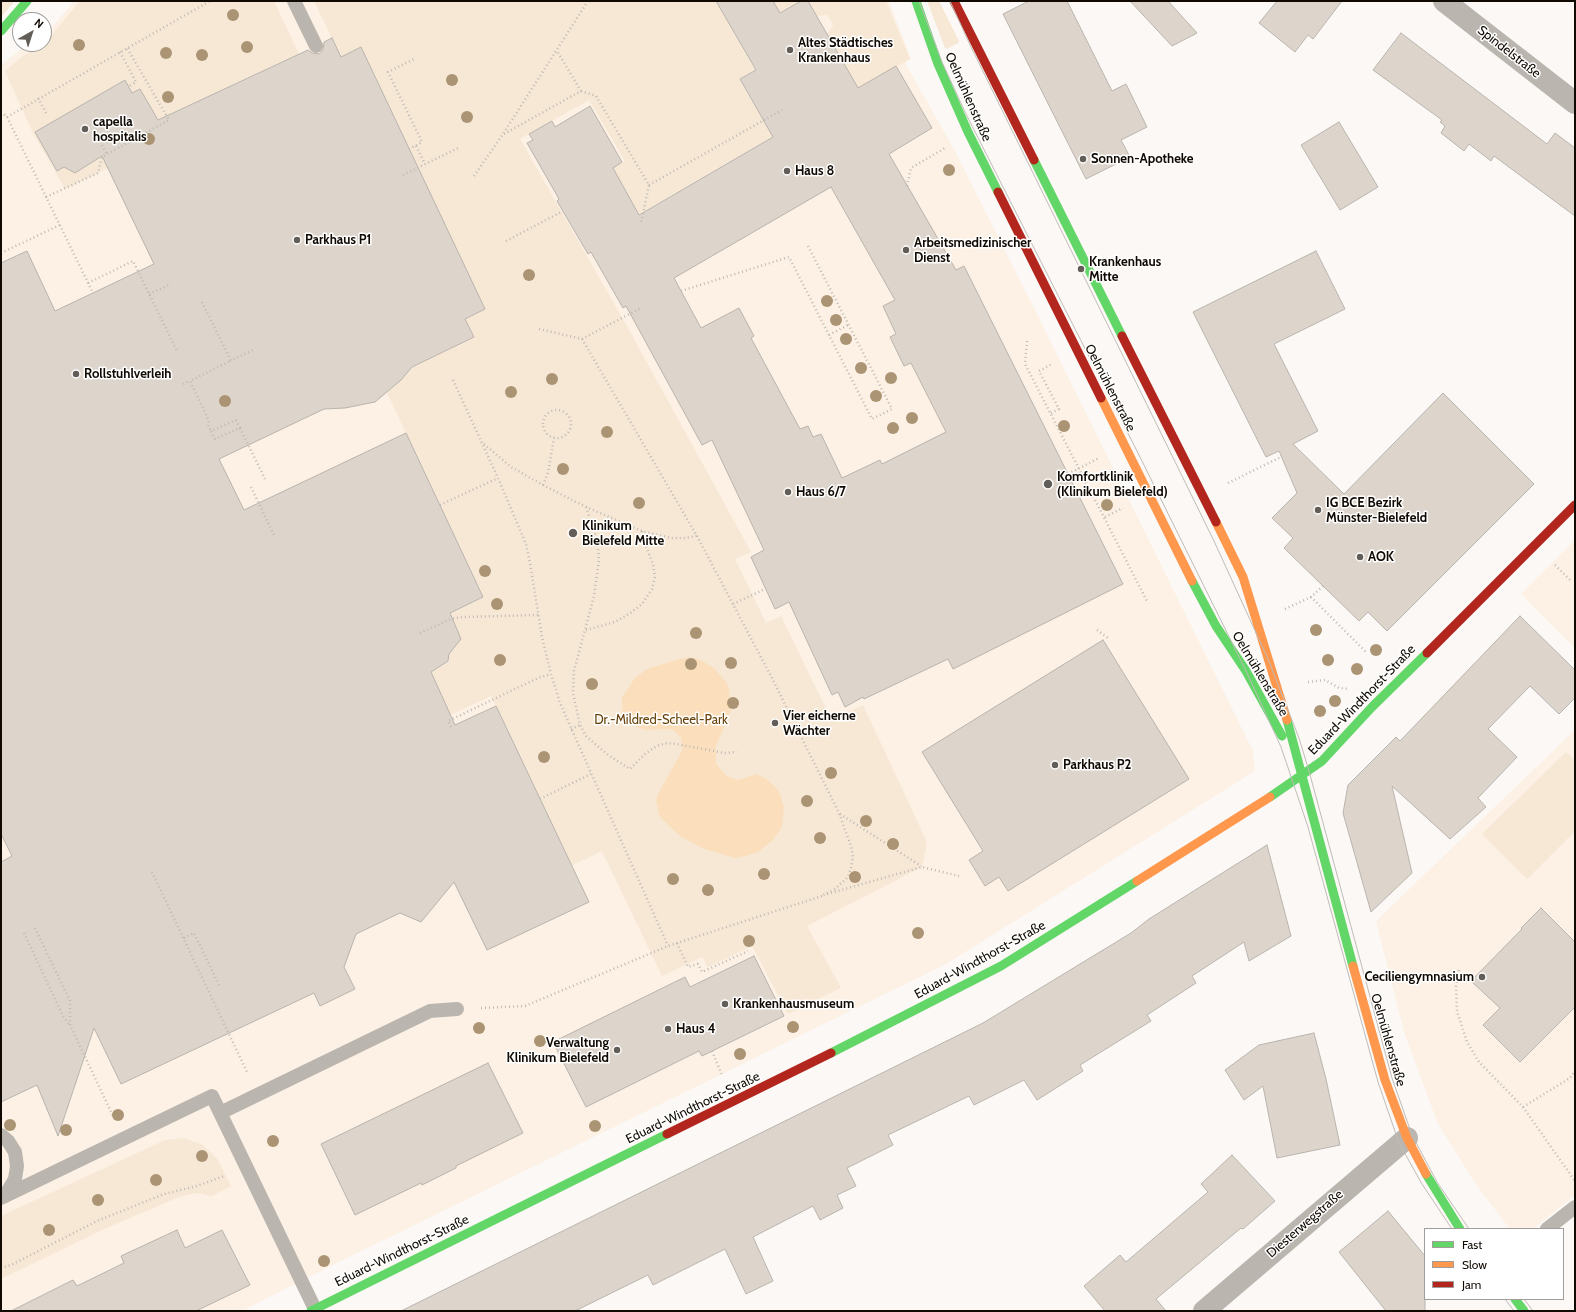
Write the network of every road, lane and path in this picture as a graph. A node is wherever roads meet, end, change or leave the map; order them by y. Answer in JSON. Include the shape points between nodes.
{"nodes":[{"id":1,"x":27,"y":1,"type":"edge"},
{"id":2,"x":210,"y":1,"type":"edge"},
{"id":3,"x":294,"y":1,"type":"edge"},
{"id":4,"x":588,"y":1,"type":"edge"},
{"id":5,"x":916,"y":1,"type":"edge"},
{"id":6,"x":954,"y":1,"type":"edge"},
{"id":7,"x":1444,"y":1,"type":"edge"},
{"id":8,"x":1,"y":31,"type":"edge"},
{"id":9,"x":316,"y":46,"type":"dead end"},
{"id":10,"x":127,"y":48,"type":"junction"},
{"id":11,"x":557,"y":50,"type":"junction"},
{"id":12,"x":120,"y":52,"type":"junction"},
{"id":13,"x":416,"y":58,"type":"dead end"},
{"id":14,"x":128,"y":87,"type":"dead end"},
{"id":15,"x":581,"y":91,"type":"junction"},
{"id":16,"x":38,"y":98,"type":"junction"},
{"id":17,"x":1575,"y":103,"type":"edge"},
{"id":18,"x":782,"y":110,"type":"dead end"},
{"id":19,"x":1,"y":112,"type":"edge"},
{"id":20,"x":47,"y":115,"type":"dead end"},
{"id":21,"x":7,"y":117,"type":"junction"},
{"id":22,"x":503,"y":134,"type":"junction"},
{"id":23,"x":102,"y":145,"type":"dead end"},
{"id":24,"x":950,"y":145,"type":"dead end"},
{"id":25,"x":416,"y":146,"type":"junction"},
{"id":26,"x":460,"y":147,"type":"dead end"},
{"id":27,"x":409,"y":149,"type":"dead end"},
{"id":28,"x":107,"y":154,"type":"junction"},
{"id":29,"x":425,"y":164,"type":"junction"},
{"id":30,"x":403,"y":175,"type":"dead end"},
{"id":31,"x":474,"y":176,"type":"dead end"},
{"id":32,"x":649,"y":186,"type":"junction"},
{"id":33,"x":907,"y":186,"type":"dead end"},
{"id":34,"x":46,"y":197,"type":"junction"},
{"id":35,"x":563,"y":211,"type":"dead end"},
{"id":36,"x":641,"y":223,"type":"dead end"},
{"id":37,"x":60,"y":225,"type":"junction"},
{"id":38,"x":506,"y":242,"type":"dead end"},
{"id":39,"x":808,"y":246,"type":"dead end"},
{"id":40,"x":1,"y":253,"type":"edge"},
{"id":41,"x":88,"y":283,"type":"junction"},
{"id":42,"x":171,"y":284,"type":"dead end"},
{"id":43,"x":681,"y":291,"type":"dead end"},
{"id":44,"x":93,"y":293,"type":"dead end"},
{"id":45,"x":149,"y":294,"type":"junction"},
{"id":46,"x":202,"y":302,"type":"dead end"},
{"id":47,"x":641,"y":308,"type":"dead end"},
{"id":48,"x":848,"y":325,"type":"junction"},
{"id":49,"x":539,"y":329,"type":"dead end"},
{"id":50,"x":829,"y":335,"type":"junction"},
{"id":51,"x":582,"y":339,"type":"junction"},
{"id":52,"x":1027,"y":341,"type":"dead end"},
{"id":53,"x":253,"y":350,"type":"dead end"},
{"id":54,"x":177,"y":351,"type":"dead end"},
{"id":55,"x":1054,"y":363,"type":"dead end"},
{"id":56,"x":453,"y":380,"type":"dead end"},
{"id":57,"x":183,"y":384,"type":"dead end"},
{"id":58,"x":1051,"y":413,"type":"junction"},
{"id":59,"x":240,"y":428,"type":"junction"},
{"id":60,"x":211,"y":431,"type":"junction"},
{"id":61,"x":554,"y":438,"type":"junction"},
{"id":62,"x":482,"y":443,"type":"junction"},
{"id":63,"x":1102,"y":457,"type":"dead end"},
{"id":64,"x":1281,"y":457,"type":"dead end"},
{"id":65,"x":1080,"y":468,"type":"junction"},
{"id":66,"x":1068,"y":474,"type":"dead end"},
{"id":67,"x":498,"y":478,"type":"junction"},
{"id":68,"x":265,"y":479,"type":"dead end"},
{"id":69,"x":543,"y":485,"type":"junction"},
{"id":70,"x":1224,"y":485,"type":"dead end"},
{"id":71,"x":251,"y":486,"type":"dead end"},
{"id":72,"x":440,"y":506,"type":"dead end"},
{"id":73,"x":1127,"y":506,"type":"dead end"},
{"id":74,"x":1575,"y":506,"type":"edge"},
{"id":75,"x":586,"y":507,"type":"junction"},
{"id":76,"x":1105,"y":517,"type":"junction"},
{"id":77,"x":642,"y":531,"type":"junction"},
{"id":78,"x":274,"y":535,"type":"dead end"},
{"id":79,"x":697,"y":536,"type":"junction"},
{"id":80,"x":1552,"y":562,"type":"dead end"},
{"id":81,"x":1570,"y":580,"type":"dead end"},
{"id":82,"x":1323,"y":586,"type":"dead end"},
{"id":83,"x":765,"y":589,"type":"dead end"},
{"id":84,"x":1311,"y":597,"type":"junction"},
{"id":85,"x":1148,"y":603,"type":"dead end"},
{"id":86,"x":733,"y":604,"type":"junction"},
{"id":87,"x":1285,"y":609,"type":"dead end"},
{"id":88,"x":538,"y":615,"type":"junction"},
{"id":89,"x":586,"y":630,"type":"junction"},
{"id":90,"x":1097,"y":630,"type":"dead end"},
{"id":91,"x":420,"y":632,"type":"dead end"},
{"id":92,"x":1108,"y":638,"type":"dead end"},
{"id":93,"x":1366,"y":652,"type":"dead end"},
{"id":94,"x":551,"y":674,"type":"junction"},
{"id":95,"x":1308,"y":682,"type":"dead end"},
{"id":96,"x":1372,"y":706,"type":"junction"},
{"id":97,"x":580,"y":725,"type":"junction"},
{"id":98,"x":451,"y":727,"type":"dead end"},
{"id":99,"x":571,"y":729,"type":"junction"},
{"id":100,"x":737,"y":752,"type":"dead end"},
{"id":101,"x":591,"y":774,"type":"junction"},
{"id":102,"x":1301,"y":776,"type":"junction"},
{"id":103,"x":540,"y":799,"type":"dead end"},
{"id":104,"x":839,"y":813,"type":"junction"},
{"id":105,"x":922,"y":867,"type":"junction"},
{"id":106,"x":152,"y":872,"type":"dead end"},
{"id":107,"x":959,"y":876,"type":"dead end"},
{"id":108,"x":821,"y":896,"type":"junction"},
{"id":109,"x":35,"y":928,"type":"dead end"},
{"id":110,"x":24,"y":933,"type":"dead end"},
{"id":111,"x":184,"y":938,"type":"junction"},
{"id":112,"x":678,"y":943,"type":"junction"},
{"id":113,"x":668,"y":946,"type":"junction"},
{"id":114,"x":748,"y":951,"type":"dead end"},
{"id":115,"x":1459,"y":970,"type":"dead end"},
{"id":116,"x":220,"y":987,"type":"dead end"},
{"id":117,"x":457,"y":1009,"type":"joint"},
{"id":118,"x":70,"y":1025,"type":"junction"},
{"id":119,"x":712,"y":1051,"type":"dead end"},
{"id":120,"x":718,"y":1066,"type":"dead end"},
{"id":121,"x":1575,"y":1071,"type":"edge"},
{"id":122,"x":258,"y":1094,"type":"junction"},
{"id":123,"x":1523,"y":1107,"type":"junction"},
{"id":124,"x":220,"y":1113,"type":"junction"},
{"id":125,"x":1,"y":1135,"type":"edge"},
{"id":126,"x":124,"y":1138,"type":"junction"},
{"id":127,"x":1407,"y":1138,"type":"junction"},
{"id":128,"x":247,"y":1168,"type":"junction"},
{"id":129,"x":1575,"y":1181,"type":"edge"},
{"id":130,"x":1,"y":1197,"type":"edge"},
{"id":131,"x":1575,"y":1207,"type":"edge"},
{"id":132,"x":1459,"y":1228,"type":"edge"},
{"id":133,"x":1548,"y":1228,"type":"edge"},
{"id":134,"x":1,"y":1268,"type":"edge"},
{"id":135,"x":1516,"y":1300,"type":"edge"},
{"id":136,"x":313,"y":1310,"type":"edge"},
{"id":137,"x":1204,"y":1311,"type":"edge"},
{"id":138,"x":1524,"y":1311,"type":"edge"}],
"edges":[{"from":1,"to":8,"type":"street"},
{"from":2,"to":10,"type":"path"},
{"from":3,"to":9,"type":"lane"},
{"from":4,"to":11,"type":"path"},
{"from":5,"to":102,"type":"street","name":"Oelmühlenstraße","via":[[938,64],[975,147],[1200,598],[1246,671]]},
{"from":6,"to":102,"type":"street","name":"Oelmühlenstraße","via":[[1243,577],[1290,730]]},
{"from":7,"to":17,"type":"street","name":"Spindelstraße"},
{"from":10,"to":12,"type":"path"},
{"from":10,"to":28,"type":"path","via":[[169,120]]},
{"from":11,"to":15,"type":"path"},
{"from":11,"to":22,"type":"path"},
{"from":12,"to":14,"type":"path","via":[[136,82]]},
{"from":12,"to":16,"type":"path"},
{"from":13,"to":25,"type":"path","via":[[388,72],[422,142]]},
{"from":15,"to":22,"type":"path"},
{"from":15,"to":32,"type":"path","via":[[596,96]]},
{"from":16,"to":20,"type":"path"},
{"from":16,"to":21,"type":"path"},
{"from":18,"to":32,"type":"path"},
{"from":19,"to":21,"type":"path"},
{"from":21,"to":34,"type":"path"},
{"from":22,"to":31,"type":"path"},
{"from":23,"to":28,"type":"path"},
{"from":24,"to":33,"type":"path","via":[[911,168]]},
{"from":25,"to":27,"type":"path"},
{"from":25,"to":29,"type":"path"},
{"from":26,"to":29,"type":"path"},
{"from":28,"to":34,"type":"path","via":[[102,157],[98,173]]},
{"from":29,"to":30,"type":"path"},
{"from":32,"to":36,"type":"path"},
{"from":34,"to":37,"type":"path"},
{"from":35,"to":38,"type":"path"},
{"from":37,"to":40,"type":"path"},
{"from":37,"to":41,"type":"path"},
{"from":39,"to":48,"type":"path"},
{"from":41,"to":44,"type":"path"},
{"from":41,"to":45,"type":"path","via":[[133,261]]},
{"from":42,"to":45,"type":"path"},
{"from":43,"to":50,"type":"path","via":[[789,257]]},
{"from":45,"to":54,"type":"path"},
{"from":46,"to":60,"type":"path","via":[[231,361],[190,381],[209,421]]},
{"from":47,"to":51,"type":"path"},
{"from":48,"to":50,"type":"path"},
{"from":48,"to":50,"type":"path","via":[[892,409],[872,419]]},
{"from":49,"to":51,"type":"path"},
{"from":51,"to":79,"type":"path"},
{"from":52,"to":58,"type":"path","via":[[1025,364]]},
{"from":53,"to":57,"type":"path"},
{"from":55,"to":58,"type":"path","via":[[1039,371],[1059,409]]},
{"from":56,"to":62,"type":"path"},
{"from":58,"to":65,"type":"path"},
{"from":59,"to":60,"type":"path","via":[[236,420]]},
{"from":59,"to":60,"type":"path","via":[[215,439]]},
{"from":59,"to":68,"type":"path"},
{"from":61,"to":61,"type":"path","via":[[545,430],[544,421],[548,414],[556,410],[568,415],[571,424],[564,436]]},
{"from":61,"to":69,"type":"path","via":[[548,473]]},
{"from":62,"to":67,"type":"path"},
{"from":62,"to":69,"type":"path","via":[[511,467]]},
{"from":63,"to":65,"type":"path"},
{"from":64,"to":70,"type":"path"},
{"from":65,"to":66,"type":"path"},
{"from":65,"to":76,"type":"path"},
{"from":67,"to":72,"type":"path"},
{"from":67,"to":88,"type":"path","via":[[526,544]]},
{"from":69,"to":75,"type":"path"},
{"from":71,"to":78,"type":"path"},
{"from":73,"to":76,"type":"path"},
{"from":74,"to":96,"type":"street","name":"Eduard-Windthorst-Straße"},
{"from":75,"to":77,"type":"path"},
{"from":75,"to":89,"type":"path","via":[[595,534],[599,560]]},
{"from":76,"to":85,"type":"path"},
{"from":77,"to":79,"type":"path","via":[[671,538]]},
{"from":77,"to":89,"type":"path","via":[[656,577],[652,589],[642,604],[629,614],[615,622]]},
{"from":79,"to":86,"type":"path"},
{"from":80,"to":81,"type":"path"},
{"from":82,"to":84,"type":"path"},
{"from":83,"to":86,"type":"path"},
{"from":84,"to":87,"type":"path"},
{"from":84,"to":93,"type":"path"},
{"from":86,"to":104,"type":"path"},
{"from":88,"to":91,"type":"path","via":[[457,618]]},
{"from":88,"to":94,"type":"path"},
{"from":89,"to":97,"type":"path","via":[[574,670],[573,692]]},
{"from":90,"to":92,"type":"path"},
{"from":94,"to":98,"type":"path","via":[[448,721]]},
{"from":94,"to":99,"type":"path"},
{"from":95,"to":96,"type":"path","via":[[1324,680],[1339,688],[1357,690]]},
{"from":96,"to":102,"type":"street","name":"Eduard-Windthorst-Straße","via":[[1322,761]]},
{"from":97,"to":99,"type":"path"},
{"from":97,"to":100,"type":"path","via":[[595,745],[630,769],[659,745],[676,744]]},
{"from":99,"to":101,"type":"path"},
{"from":101,"to":103,"type":"path"},
{"from":101,"to":113,"type":"path"},
{"from":102,"to":127,"type":"street","name":"Oelmühlenstraße","via":[[1385,1080]]},
{"from":102,"to":136,"type":"street","name":"Eduard-Windthorst-Straße","via":[[1001,966],[885,1027]]},
{"from":104,"to":105,"type":"path"},
{"from":104,"to":108,"type":"path","via":[[851,846],[851,868],[848,876],[836,889]]},
{"from":105,"to":107,"type":"path"},
{"from":105,"to":108,"type":"path"},
{"from":106,"to":111,"type":"path"},
{"from":108,"to":112,"type":"path"},
{"from":109,"to":118,"type":"path","via":[[70,1001]]},
{"from":110,"to":118,"type":"path"},
{"from":111,"to":116,"type":"path","via":[[194,933]]},
{"from":111,"to":122,"type":"path"},
{"from":112,"to":113,"type":"path"},
{"from":112,"to":114,"type":"path","via":[[688,967],[698,964],[702,972]]},
{"from":113,"to":117,"type":"path","via":[[525,1006]]},
{"from":115,"to":123,"type":"path","via":[[1456,985],[1457,1011],[1467,1042],[1479,1062]]},
{"from":117,"to":122,"type":"lane","via":[[430,1011]]},
{"from":118,"to":126,"type":"path"},
{"from":119,"to":120,"type":"path"},
{"from":121,"to":123,"type":"path","via":[[1570,1078]]},
{"from":122,"to":124,"type":"lane"},
{"from":123,"to":129,"type":"path"},
{"from":124,"to":126,"type":"lane","via":[[212,1096]]},
{"from":124,"to":128,"type":"lane"},
{"from":125,"to":130,"type":"lane","via":[[15,1152],[18,1166],[15,1179]]},
{"from":126,"to":130,"type":"lane"},
{"from":127,"to":132,"type":"street","name":"Oelmühlenstraße","via":[[1431,1184]]},
{"from":127,"to":137,"type":"street","name":"Diesterwegstraße"},
{"from":128,"to":134,"type":"path","via":[[197,1186],[164,1194],[97,1221]]},
{"from":128,"to":136,"type":"lane"},
{"from":131,"to":133,"type":"lane"},
{"from":135,"to":138,"type":"street"}]}
